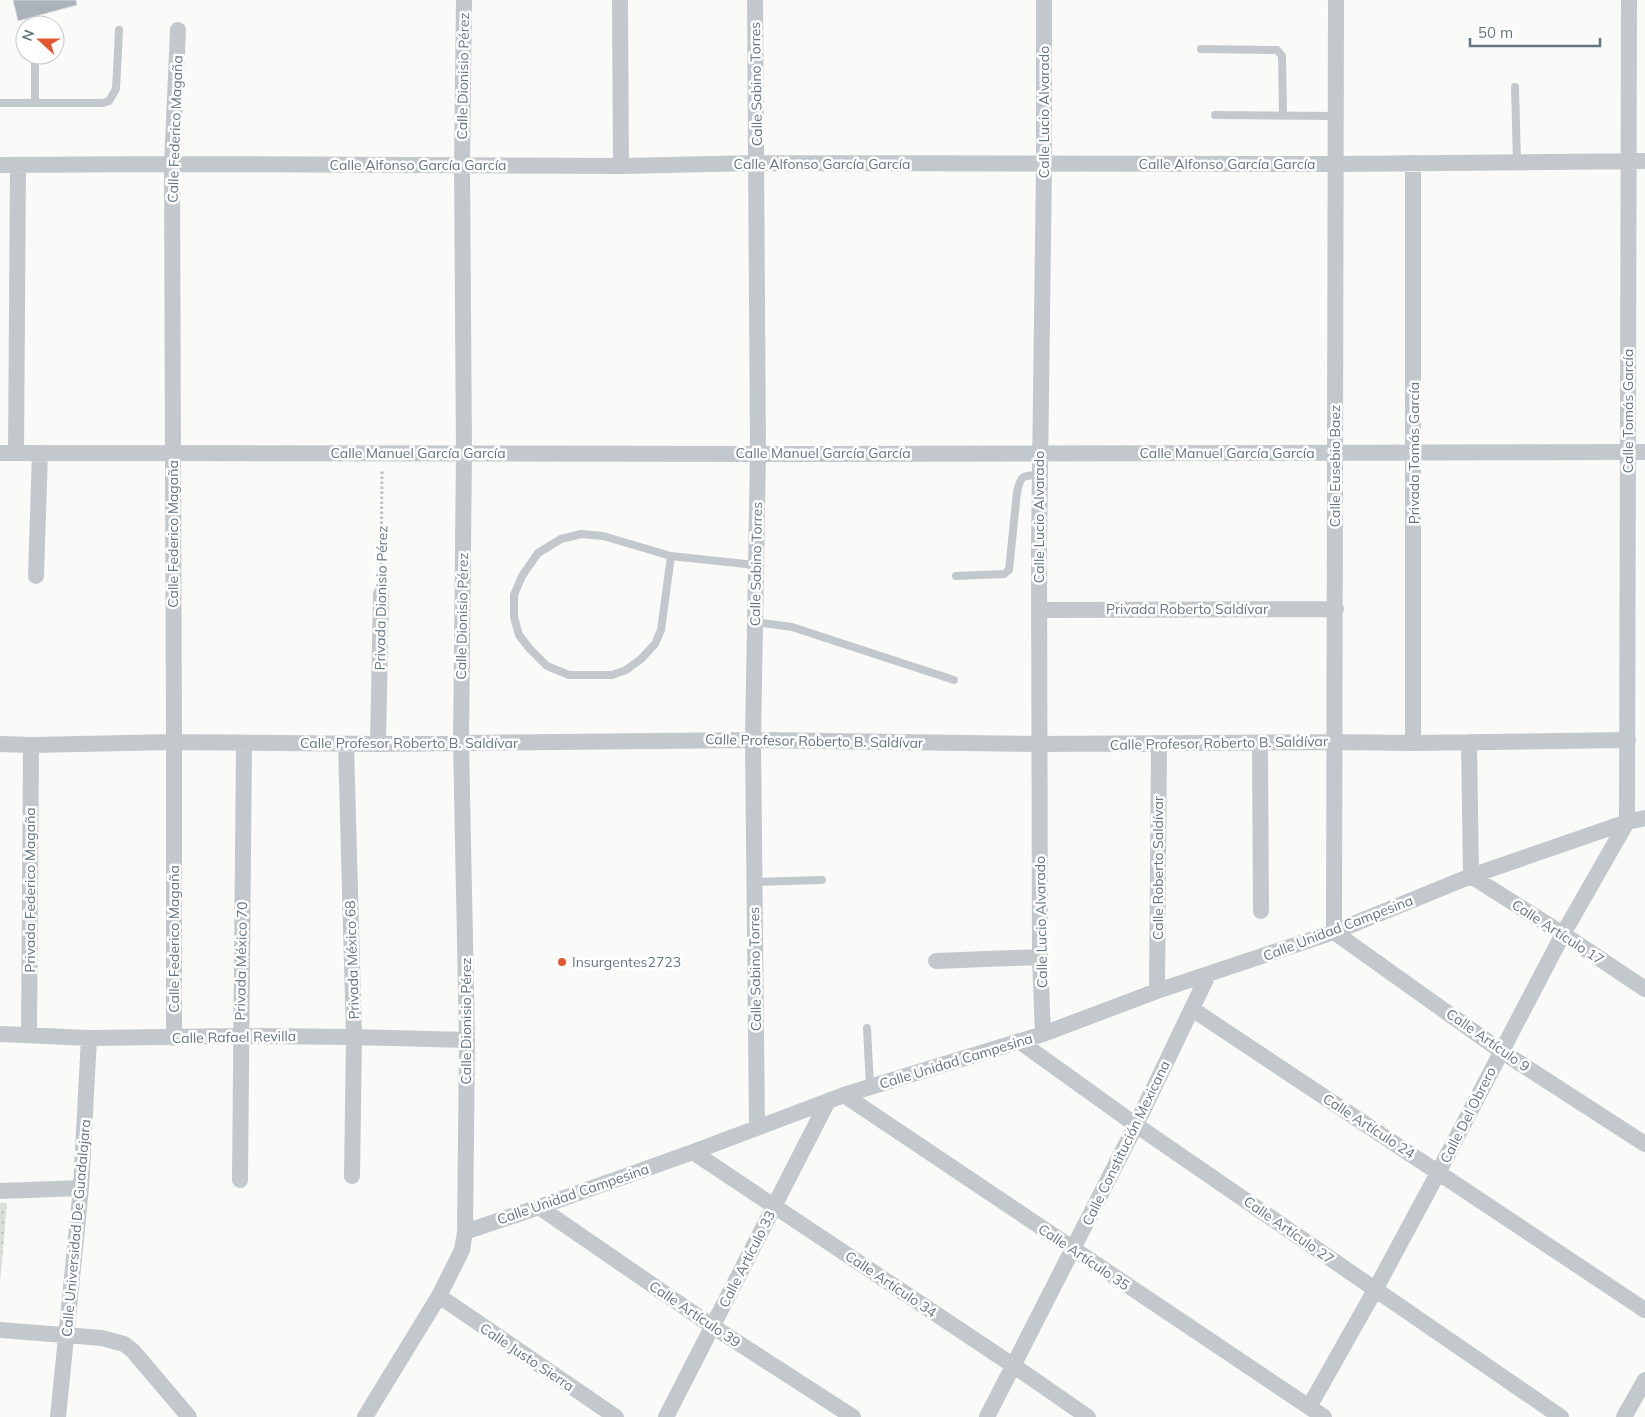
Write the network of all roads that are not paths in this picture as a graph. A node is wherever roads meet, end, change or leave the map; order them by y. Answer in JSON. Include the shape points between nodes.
{"nodes":[{"id":1,"x":464,"y":0,"type":"edge"},
{"id":2,"x":620,"y":0,"type":"edge"},
{"id":3,"x":755,"y":0,"type":"edge"},
{"id":4,"x":1044,"y":0,"type":"edge"},
{"id":5,"x":1336,"y":0,"type":"edge"},
{"id":6,"x":1629,"y":0,"type":"edge"},
{"id":7,"x":119,"y":30,"type":"dead end"},
{"id":8,"x":178,"y":30,"type":"dead end"},
{"id":9,"x":1202,"y":50,"type":"dead end"},
{"id":10,"x":35,"y":65,"type":"edge"},
{"id":11,"x":1515,"y":87,"type":"dead end"},
{"id":12,"x":0,"y":103,"type":"edge"},
{"id":13,"x":35,"y":103,"type":"junction"},
{"id":14,"x":1215,"y":115,"type":"dead end"},
{"id":15,"x":1283,"y":115,"type":"junction"},
{"id":16,"x":1336,"y":116,"type":"junction"},
{"id":17,"x":1517,"y":162,"type":"junction"},
{"id":18,"x":1637,"y":162,"type":"edge"},
{"id":19,"x":757,"y":163,"type":"junction"},
{"id":20,"x":1413,"y":163,"type":"junction"},
{"id":21,"x":172,"y":164,"type":"junction"},
{"id":22,"x":1044,"y":164,"type":"junction"},
{"id":23,"x":1336,"y":164,"type":"junction"},
{"id":24,"x":0,"y":165,"type":"edge"},
{"id":25,"x":18,"y":165,"type":"junction"},
{"id":26,"x":462,"y":166,"type":"junction"},
{"id":27,"x":621,"y":166,"type":"junction"},
{"id":28,"x":1414,"y":452,"type":"junction"},
{"id":29,"x":1628,"y":452,"type":"junction"},
{"id":30,"x":1645,"y":452,"type":"edge"},
{"id":31,"x":8,"y":453,"type":"edge"},
{"id":32,"x":40,"y":453,"type":"junction"},
{"id":33,"x":464,"y":453,"type":"junction"},
{"id":34,"x":758,"y":453,"type":"junction"},
{"id":35,"x":1334,"y":453,"type":"junction"},
{"id":36,"x":172,"y":454,"type":"junction"},
{"id":37,"x":1040,"y":455,"type":"junction"},
{"id":38,"x":1040,"y":476,"type":"junction"},
{"id":39,"x":671,"y":556,"type":"junction"},
{"id":40,"x":756,"y":565,"type":"junction"},
{"id":41,"x":36,"y":576,"type":"dead end"},
{"id":42,"x":956,"y":576,"type":"dead end"},
{"id":43,"x":381,"y":594,"type":"road end"},
{"id":44,"x":1336,"y":609,"type":"junction"},
{"id":45,"x":1039,"y":610,"type":"junction"},
{"id":46,"x":755,"y":622,"type":"junction"},
{"id":47,"x":954,"y":680,"type":"dead end"},
{"id":48,"x":752,"y":740,"type":"junction"},
{"id":49,"x":1628,"y":740,"type":"junction"},
{"id":50,"x":174,"y":742,"type":"junction"},
{"id":51,"x":1336,"y":742,"type":"junction"},
{"id":52,"x":1469,"y":742,"type":"junction"},
{"id":53,"x":244,"y":743,"type":"junction"},
{"id":54,"x":461,"y":743,"type":"junction"},
{"id":55,"x":1413,"y":743,"type":"junction"},
{"id":56,"x":0,"y":744,"type":"edge"},
{"id":57,"x":346,"y":744,"type":"junction"},
{"id":58,"x":378,"y":744,"type":"junction"},
{"id":59,"x":1040,"y":744,"type":"junction"},
{"id":60,"x":1159,"y":744,"type":"junction"},
{"id":61,"x":1260,"y":744,"type":"junction"},
{"id":62,"x":31,"y":745,"type":"junction"},
{"id":63,"x":1645,"y":818,"type":"edge"},
{"id":64,"x":1627,"y":822,"type":"junction"},
{"id":65,"x":1471,"y":876,"type":"junction"},
{"id":66,"x":822,"y":880,"type":"dead end"},
{"id":67,"x":754,"y":882,"type":"junction"},
{"id":68,"x":1262,"y":911,"type":"dead end"},
{"id":69,"x":1334,"y":932,"type":"junction"},
{"id":70,"x":1562,"y":934,"type":"junction"},
{"id":71,"x":1040,"y":957,"type":"junction"},
{"id":72,"x":936,"y":961,"type":"dead end"},
{"id":73,"x":1208,"y":975,"type":"junction"},
{"id":74,"x":1645,"y":989,"type":"edge"},
{"id":75,"x":1157,"y":992,"type":"junction"},
{"id":76,"x":1192,"y":1009,"type":"junction"},
{"id":77,"x":867,"y":1028,"type":"dead end"},
{"id":78,"x":0,"y":1034,"type":"edge"},
{"id":79,"x":1043,"y":1034,"type":"junction"},
{"id":80,"x":29,"y":1035,"type":"junction"},
{"id":81,"x":240,"y":1036,"type":"junction"},
{"id":82,"x":354,"y":1036,"type":"junction"},
{"id":83,"x":89,"y":1038,"type":"junction"},
{"id":84,"x":174,"y":1038,"type":"junction"},
{"id":85,"x":467,"y":1040,"type":"junction"},
{"id":86,"x":1019,"y":1041,"type":"junction"},
{"id":87,"x":1501,"y":1051,"type":"junction"},
{"id":88,"x":870,"y":1087,"type":"junction"},
{"id":89,"x":844,"y":1095,"type":"junction"},
{"id":90,"x":828,"y":1101,"type":"junction"},
{"id":91,"x":1136,"y":1125,"type":"junction"},
{"id":92,"x":757,"y":1128,"type":"junction"},
{"id":93,"x":1645,"y":1144,"type":"edge"},
{"id":94,"x":693,"y":1152,"type":"junction"},
{"id":95,"x":1439,"y":1171,"type":"junction"},
{"id":96,"x":352,"y":1176,"type":"dead end"},
{"id":97,"x":240,"y":1180,"type":"dead end"},
{"id":98,"x":81,"y":1188,"type":"junction"},
{"id":99,"x":0,"y":1191,"type":"edge"},
{"id":100,"x":775,"y":1206,"type":"junction"},
{"id":101,"x":539,"y":1207,"type":"junction"},
{"id":102,"x":465,"y":1232,"type":"junction"},
{"id":103,"x":1074,"y":1250,"type":"junction"},
{"id":104,"x":1375,"y":1290,"type":"junction"},
{"id":105,"x":438,"y":1296,"type":"junction"},
{"id":106,"x":1645,"y":1310,"type":"edge"},
{"id":107,"x":712,"y":1326,"type":"junction"},
{"id":108,"x":0,"y":1330,"type":"edge"},
{"id":109,"x":67,"y":1335,"type":"junction"},
{"id":110,"x":1014,"y":1366,"type":"junction"},
{"id":111,"x":1645,"y":1380,"type":"edge"},
{"id":112,"x":1309,"y":1407,"type":"junction"},
{"id":113,"x":1645,"y":1410,"type":"edge"},
{"id":114,"x":369,"y":1416,"type":"edge"},
{"id":115,"x":1625,"y":1416,"type":"edge"},
{"id":116,"x":58,"y":1417,"type":"edge"},
{"id":117,"x":189,"y":1417,"type":"edge"},
{"id":118,"x":616,"y":1417,"type":"edge"},
{"id":119,"x":666,"y":1417,"type":"edge"},
{"id":120,"x":853,"y":1417,"type":"edge"},
{"id":121,"x":988,"y":1417,"type":"edge"},
{"id":122,"x":1088,"y":1417,"type":"edge"},
{"id":123,"x":1324,"y":1417,"type":"edge"},
{"id":124,"x":1561,"y":1417,"type":"edge"}],
"edges":[{"from":1,"to":26,"type":"street","name":"Calle Dionisio Pérez"},
{"from":2,"to":27,"type":"street"},
{"from":3,"to":19,"type":"street","name":"Calle Sabino Torres"},
{"from":4,"to":22,"type":"street","name":"Calle Lucio Alvarado"},
{"from":5,"to":16,"type":"street","name":"Calle Eusebio Baez"},
{"from":6,"to":18,"type":"street","name":"Calle Tomás García"},
{"from":7,"to":13,"type":"lane","via":[[116,89],[110,101]]},
{"from":8,"to":21,"type":"street","name":"Calle Federico Magaña"},
{"from":9,"to":15,"type":"lane","via":[[1279,51],[1282,56]]},
{"from":10,"to":13,"type":"lane"},
{"from":11,"to":17,"type":"lane"},
{"from":12,"to":13,"type":"lane"},
{"from":14,"to":15,"type":"lane"},
{"from":15,"to":16,"type":"lane"},
{"from":16,"to":23,"type":"street","name":"Calle Eusebio Baez"},
{"from":17,"to":18,"type":"street","name":"Calle Alfonso García García"},
{"from":17,"to":20,"type":"street","name":"Calle Alfonso García García"},
{"from":18,"to":29,"type":"street","name":"Calle Tomás García"},
{"from":19,"to":22,"type":"street","name":"Calle Alfonso García García"},
{"from":19,"to":27,"type":"street","name":"Calle Alfonso García García"},
{"from":19,"to":34,"type":"street","name":"Calle Sabino Torres"},
{"from":20,"to":23,"type":"street","name":"Calle Alfonso García García"},
{"from":20,"to":28,"type":"street","name":"Privada Tomás García"},
{"from":21,"to":25,"type":"street","name":"Calle Alfonso García García"},
{"from":21,"to":26,"type":"street","name":"Calle Alfonso García García"},
{"from":21,"to":36,"type":"street","name":"Calle Federico Magaña"},
{"from":22,"to":23,"type":"street","name":"Calle Alfonso García García"},
{"from":22,"to":37,"type":"street","name":"Calle Lucio Alvarado"},
{"from":23,"to":35,"type":"street","name":"Calle Eusebio Baez"},
{"from":24,"to":25,"type":"street","name":"Calle Alfonso García García"},
{"from":25,"to":31,"type":"street"},
{"from":26,"to":27,"type":"street","name":"Calle Alfonso García García"},
{"from":26,"to":33,"type":"street","name":"Calle Dionisio Pérez"},
{"from":28,"to":29,"type":"street","name":"Calle Manuel García García"},
{"from":28,"to":35,"type":"street","name":"Calle Manuel García García"},
{"from":28,"to":55,"type":"street","name":"Privada Tomás García"},
{"from":29,"to":30,"type":"street","name":"Calle Manuel García García"},
{"from":29,"to":49,"type":"street","name":"Calle Tomás García"},
{"from":31,"to":32,"type":"street","name":"Calle Manuel García García"},
{"from":32,"to":36,"type":"street","name":"Calle Manuel García García"},
{"from":32,"to":41,"type":"street"},
{"from":33,"to":34,"type":"street","name":"Calle Manuel García García"},
{"from":33,"to":36,"type":"street","name":"Calle Manuel García García"},
{"from":33,"to":54,"type":"street","name":"Calle Dionisio Pérez"},
{"from":34,"to":37,"type":"street","name":"Calle Manuel García García"},
{"from":34,"to":40,"type":"street","name":"Calle Sabino Torres"},
{"from":35,"to":37,"type":"street","name":"Calle Manuel García García"},
{"from":35,"to":44,"type":"street","name":"Calle Eusebio Baez"},
{"from":36,"to":50,"type":"street","name":"Calle Federico Magaña"},
{"from":37,"to":38,"type":"street","name":"Calle Lucio Alvarado"},
{"from":38,"to":42,"type":"lane","via":[[1024,476],[1019,480],[1008,572]]},
{"from":38,"to":45,"type":"street","name":"Calle Lucio Alvarado"},
{"from":39,"to":39,"type":"lane","via":[[603,536],[581,534],[561,539],[538,553],[522,576],[514,595],[514,617],[519,635],[547,666],[569,675],[612,675],[626,670],[655,644],[661,630]]},
{"from":39,"to":40,"type":"lane"},
{"from":40,"to":46,"type":"street","name":"Calle Sabino Torres"},
{"from":43,"to":58,"type":"street","name":"Privada Dionisio Pérez"},
{"from":44,"to":45,"type":"street","name":"Privada Roberto Saldívar"},
{"from":44,"to":51,"type":"street","name":"Calle Eusebio Baez"},
{"from":45,"to":59,"type":"street","name":"Calle Lucio Alvarado"},
{"from":46,"to":47,"type":"lane","via":[[792,627]]},
{"from":46,"to":48,"type":"street","name":"Calle Sabino Torres"},
{"from":48,"to":54,"type":"street","name":"Calle Profesor Roberto B. Saldívar"},
{"from":48,"to":59,"type":"street","name":"Calle Profesor Roberto B. Saldívar"},
{"from":48,"to":67,"type":"street","name":"Calle Sabino Torres"},
{"from":49,"to":52,"type":"street","name":"Calle Profesor Roberto B. Saldívar"},
{"from":49,"to":64,"type":"street","name":"Calle Tomás García"},
{"from":50,"to":53,"type":"street","name":"Calle Profesor Roberto B. Saldívar"},
{"from":50,"to":62,"type":"street","name":"Calle Profesor Roberto B. Saldívar"},
{"from":50,"to":84,"type":"street","name":"Calle Federico Magaña"},
{"from":51,"to":55,"type":"street","name":"Calle Profesor Roberto B. Saldívar"},
{"from":51,"to":61,"type":"street","name":"Calle Profesor Roberto B. Saldívar"},
{"from":51,"to":69,"type":"street","name":"Calle Eusebio Baez"},
{"from":52,"to":55,"type":"street","name":"Calle Profesor Roberto B. Saldívar"},
{"from":52,"to":65,"type":"street"},
{"from":53,"to":57,"type":"street","name":"Calle Profesor Roberto B. Saldívar"},
{"from":53,"to":81,"type":"street","name":"Privada México 70"},
{"from":54,"to":58,"type":"street","name":"Calle Profesor Roberto B. Saldívar"},
{"from":54,"to":85,"type":"street","name":"Calle Dionisio Pérez"},
{"from":56,"to":62,"type":"street","name":"Calle Profesor Roberto B. Saldívar"},
{"from":57,"to":58,"type":"street","name":"Calle Profesor Roberto B. Saldívar"},
{"from":57,"to":82,"type":"street","name":"Privada México 68"},
{"from":59,"to":60,"type":"street","name":"Calle Profesor Roberto B. Saldívar"},
{"from":59,"to":71,"type":"street","name":"Calle Lucio Alvarado"},
{"from":60,"to":61,"type":"street","name":"Calle Profesor Roberto B. Saldívar"},
{"from":60,"to":75,"type":"street","name":"Calle Roberto Saldívar"},
{"from":61,"to":68,"type":"street"},
{"from":62,"to":80,"type":"street","name":"Privada Federico Magaña"},
{"from":63,"to":64,"type":"street","name":"Calle Unidad Campesina"},
{"from":64,"to":65,"type":"street","name":"Calle Unidad Campesina"},
{"from":64,"to":70,"type":"street","name":"Calle Del Obrero"},
{"from":65,"to":69,"type":"street","name":"Calle Unidad Campesina"},
{"from":65,"to":70,"type":"street","name":"Calle Artículo 17"},
{"from":66,"to":67,"type":"lane"},
{"from":67,"to":92,"type":"street","name":"Calle Sabino Torres"},
{"from":69,"to":73,"type":"street","name":"Calle Unidad Campesina"},
{"from":69,"to":87,"type":"street","name":"Calle Artículo 9"},
{"from":70,"to":74,"type":"street","name":"Calle Artículo 17"},
{"from":70,"to":87,"type":"street","name":"Calle Del Obrero"},
{"from":71,"to":72,"type":"street"},
{"from":71,"to":79,"type":"street","name":"Calle Lucio Alvarado"},
{"from":73,"to":75,"type":"street","name":"Calle Unidad Campesina"},
{"from":73,"to":76,"type":"street","name":"Calle Constitución Mexicana"},
{"from":75,"to":79,"type":"street","name":"Calle Unidad Campesina"},
{"from":76,"to":91,"type":"street","name":"Calle Constitución Mexicana"},
{"from":76,"to":95,"type":"street","name":"Calle Artículo 24"},
{"from":77,"to":88,"type":"lane"},
{"from":78,"to":80,"type":"street","name":"Calle Rafael Revilla"},
{"from":79,"to":86,"type":"street","name":"Calle Unidad Campesina"},
{"from":80,"to":83,"type":"street","name":"Calle Rafael Revilla"},
{"from":81,"to":82,"type":"street","name":"Calle Rafael Revilla"},
{"from":81,"to":84,"type":"street","name":"Calle Rafael Revilla"},
{"from":81,"to":97,"type":"street","name":"Privada México 70"},
{"from":82,"to":85,"type":"street","name":"Calle Rafael Revilla"},
{"from":82,"to":96,"type":"street","name":"Privada México 68"},
{"from":83,"to":84,"type":"street","name":"Calle Rafael Revilla"},
{"from":83,"to":98,"type":"street","name":"Calle Universidad De Guadalajara"},
{"from":85,"to":102,"type":"street","name":"Calle Dionisio Pérez"},
{"from":86,"to":88,"type":"street","name":"Calle Unidad Campesina"},
{"from":86,"to":91,"type":"street","name":"Calle Artículo 27"},
{"from":87,"to":93,"type":"street","name":"Calle Artículo 9"},
{"from":87,"to":95,"type":"street","name":"Calle Del Obrero"},
{"from":88,"to":89,"type":"street","name":"Calle Unidad Campesina"},
{"from":89,"to":90,"type":"street","name":"Calle Unidad Campesina"},
{"from":89,"to":103,"type":"street","name":"Calle Artículo 35"},
{"from":90,"to":92,"type":"street","name":"Calle Unidad Campesina"},
{"from":90,"to":100,"type":"street","name":"Calle Artículo 33"},
{"from":91,"to":103,"type":"street","name":"Calle Constitución Mexicana"},
{"from":91,"to":104,"type":"street","name":"Calle Artículo 27"},
{"from":92,"to":94,"type":"street","name":"Calle Unidad Campesina"},
{"from":94,"to":100,"type":"street","name":"Calle Artículo 34"},
{"from":94,"to":101,"type":"street","name":"Calle Unidad Campesina"},
{"from":95,"to":104,"type":"street","name":"Calle Del Obrero"},
{"from":95,"to":106,"type":"street","name":"Calle Artículo 24"},
{"from":98,"to":99,"type":"street"},
{"from":98,"to":109,"type":"street","name":"Calle Universidad De Guadalajara"},
{"from":100,"to":107,"type":"street","name":"Calle Artículo 33"},
{"from":100,"to":110,"type":"street","name":"Calle Artículo 34"},
{"from":101,"to":102,"type":"street","name":"Calle Unidad Campesina"},
{"from":101,"to":107,"type":"street","name":"Calle Artículo 39"},
{"from":102,"to":105,"type":"street","via":[[462,1250]]},
{"from":103,"to":110,"type":"street","name":"Calle Constitución Mexicana"},
{"from":103,"to":112,"type":"street","name":"Calle Artículo 35"},
{"from":104,"to":112,"type":"street","name":"Calle Del Obrero"},
{"from":104,"to":124,"type":"street","name":"Calle Artículo 27"},
{"from":105,"to":114,"type":"street"},
{"from":105,"to":118,"type":"street","name":"Calle Justo Sierra"},
{"from":107,"to":119,"type":"street","name":"Calle Artículo 33"},
{"from":107,"to":120,"type":"street","name":"Calle Artículo 39"},
{"from":108,"to":109,"type":"street"},
{"from":109,"to":116,"type":"street","name":"Calle Universidad De Guadalajara"},
{"from":109,"to":117,"type":"street","via":[[102,1338],[133,1350]]},
{"from":110,"to":121,"type":"street","name":"Calle Constitución Mexicana"},
{"from":110,"to":122,"type":"street","name":"Calle Artículo 34"},
{"from":111,"to":115,"type":"street"},
{"from":112,"to":123,"type":"street","name":"Calle Artículo 35"},
{"from":113,"to":115,"type":"street"}]}
